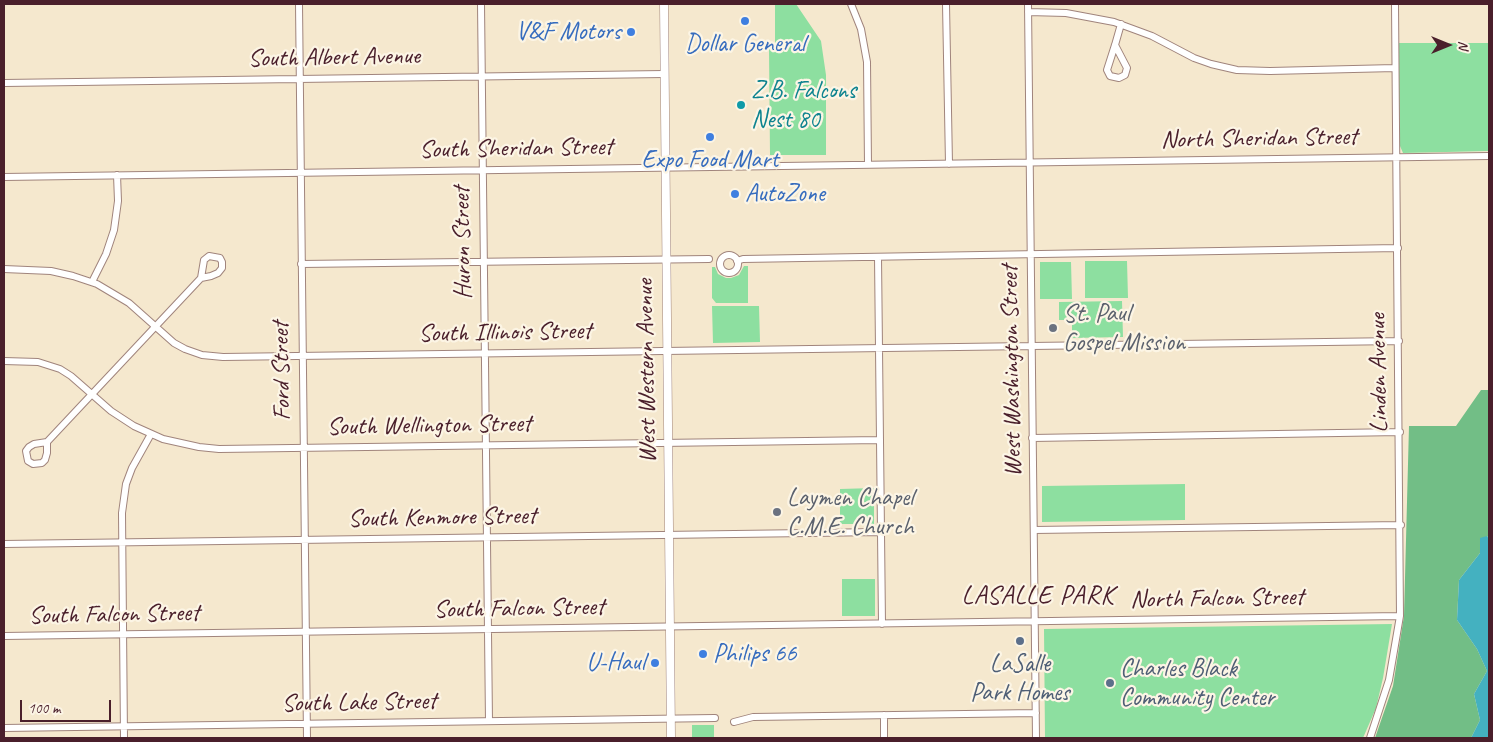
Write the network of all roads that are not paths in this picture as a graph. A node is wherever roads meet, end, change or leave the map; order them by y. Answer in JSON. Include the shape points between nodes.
{"nodes":[{"id":1,"x":299,"y":4,"type":"edge"},
{"id":2,"x":481,"y":4,"type":"edge"},
{"id":3,"x":664,"y":4,"type":"edge"},
{"id":4,"x":851,"y":4,"type":"edge"},
{"id":5,"x":946,"y":4,"type":"edge"},
{"id":6,"x":1028,"y":4,"type":"edge"},
{"id":7,"x":1395,"y":4,"type":"edge"},
{"id":8,"x":1028,"y":12,"type":"junction"},
{"id":9,"x":1121,"y":24,"type":"junction"},
{"id":10,"x":1115,"y":45,"type":"junction"},
{"id":11,"x":1395,"y":68,"type":"junction"},
{"id":12,"x":664,"y":74,"type":"junction"},
{"id":13,"x":482,"y":76,"type":"junction"},
{"id":14,"x":300,"y":78,"type":"junction"},
{"id":15,"x":4,"y":83,"type":"edge"},
{"id":16,"x":1489,"y":156,"type":"edge"},
{"id":17,"x":1396,"y":157,"type":"junction"},
{"id":18,"x":1029,"y":163,"type":"junction"},
{"id":19,"x":949,"y":164,"type":"junction"},
{"id":20,"x":868,"y":165,"type":"junction"},
{"id":21,"x":666,"y":168,"type":"junction"},
{"id":22,"x":482,"y":170,"type":"junction"},
{"id":23,"x":300,"y":173,"type":"junction"},
{"id":24,"x":118,"y":175,"type":"junction"},
{"id":25,"x":4,"y":177,"type":"edge"},
{"id":26,"x":1398,"y":248,"type":"junction"},
{"id":27,"x":1031,"y":255,"type":"junction"},
{"id":28,"x":878,"y":257,"type":"junction"},
{"id":29,"x":709,"y":259,"type":"dead end"},
{"id":30,"x":666,"y":260,"type":"junction"},
{"id":31,"x":737,"y":261,"type":"dead end"},
{"id":32,"x":484,"y":262,"type":"junction"},
{"id":33,"x":301,"y":264,"type":"junction"},
{"id":34,"x":4,"y":269,"type":"edge"},
{"id":35,"x":201,"y":278,"type":"dead end"},
{"id":36,"x":92,"y":282,"type":"junction"},
{"id":37,"x":155,"y":326,"type":"junction"},
{"id":38,"x":1399,"y":341,"type":"junction"},
{"id":39,"x":1031,"y":346,"type":"junction"},
{"id":40,"x":879,"y":349,"type":"junction"},
{"id":41,"x":667,"y":351,"type":"junction"},
{"id":42,"x":484,"y":354,"type":"junction"},
{"id":43,"x":303,"y":356,"type":"junction"},
{"id":44,"x":4,"y":361,"type":"edge"},
{"id":45,"x":92,"y":394,"type":"junction"},
{"id":46,"x":1400,"y":432,"type":"junction"},
{"id":47,"x":150,"y":434,"type":"junction"},
{"id":48,"x":1032,"y":438,"type":"junction"},
{"id":49,"x":880,"y":440,"type":"junction"},
{"id":50,"x":47,"y":442,"type":"dead end"},
{"id":51,"x":668,"y":443,"type":"junction"},
{"id":52,"x":485,"y":445,"type":"junction"},
{"id":53,"x":303,"y":448,"type":"junction"},
{"id":54,"x":1401,"y":525,"type":"junction"},
{"id":55,"x":1034,"y":530,"type":"junction"},
{"id":56,"x":881,"y":532,"type":"junction"},
{"id":57,"x":669,"y":535,"type":"junction"},
{"id":58,"x":486,"y":537,"type":"junction"},
{"id":59,"x":304,"y":540,"type":"junction"},
{"id":60,"x":122,"y":543,"type":"junction"},
{"id":61,"x":4,"y":544,"type":"edge"},
{"id":62,"x":1400,"y":616,"type":"junction"},
{"id":63,"x":1035,"y":622,"type":"junction"},
{"id":64,"x":882,"y":624,"type":"junction"},
{"id":65,"x":670,"y":626,"type":"junction"},
{"id":66,"x":487,"y":629,"type":"junction"},
{"id":67,"x":305,"y":632,"type":"junction"},
{"id":68,"x":122,"y":634,"type":"junction"},
{"id":69,"x":4,"y":636,"type":"edge"},
{"id":70,"x":1036,"y":714,"type":"junction"},
{"id":71,"x":884,"y":715,"type":"junction"},
{"id":72,"x":671,"y":718,"type":"junction"},
{"id":73,"x":715,"y":718,"type":"dead end"},
{"id":74,"x":489,"y":721,"type":"junction"},
{"id":75,"x":734,"y":722,"type":"dead end"},
{"id":76,"x":306,"y":723,"type":"junction"},
{"id":77,"x":124,"y":726,"type":"junction"},
{"id":78,"x":4,"y":728,"type":"edge"},
{"id":79,"x":124,"y":738,"type":"edge"},
{"id":80,"x":307,"y":738,"type":"edge"},
{"id":81,"x":671,"y":738,"type":"edge"},
{"id":82,"x":884,"y":738,"type":"edge"},
{"id":83,"x":1036,"y":738,"type":"edge"},
{"id":84,"x":1370,"y":738,"type":"edge"}],
"edges":[{"from":1,"to":14,"type":"street","name":"Ford Street"},
{"from":2,"to":13,"type":"street","name":"Huron Street"},
{"from":3,"to":12,"type":"main road","name":"West Western Avenue"},
{"from":4,"to":20,"type":"street","via":[[861,29],[867,62]]},
{"from":5,"to":19,"type":"street"},
{"from":6,"to":8,"type":"street","name":"West Washington Street"},
{"from":7,"to":11,"type":"street","name":"Linden Avenue"},
{"from":8,"to":9,"type":"street","via":[[1080,14]]},
{"from":8,"to":18,"type":"street","name":"West Washington Street"},
{"from":9,"to":10,"type":"street"},
{"from":9,"to":11,"type":"street","via":[[1194,58],[1237,70]]},
{"from":10,"to":10,"type":"street","via":[[1127,68],[1125,75],[1119,78],[1110,76],[1107,70]]},
{"from":11,"to":17,"type":"street","name":"Linden Avenue"},
{"from":12,"to":13,"type":"street","name":"South Albert Avenue"},
{"from":12,"to":21,"type":"main road","name":"West Western Avenue"},
{"from":13,"to":14,"type":"street","name":"South Albert Avenue"},
{"from":13,"to":22,"type":"street","name":"Huron Street"},
{"from":14,"to":15,"type":"street","name":"South Albert Avenue"},
{"from":14,"to":23,"type":"street","name":"Ford Street"},
{"from":16,"to":17,"type":"street","name":"North Sheridan Street"},
{"from":17,"to":18,"type":"street","name":"North Sheridan Street"},
{"from":17,"to":26,"type":"street","name":"Linden Avenue"},
{"from":18,"to":19,"type":"street","name":"South Sheridan Street"},
{"from":18,"to":27,"type":"street","name":"West Washington Street"},
{"from":19,"to":20,"type":"street","name":"South Sheridan Street"},
{"from":20,"to":21,"type":"street","name":"South Sheridan Street"},
{"from":21,"to":22,"type":"street","name":"South Sheridan Street"},
{"from":21,"to":30,"type":"main road","name":"West Western Avenue"},
{"from":22,"to":23,"type":"street","name":"South Sheridan Street"},
{"from":22,"to":32,"type":"street","name":"Huron Street"},
{"from":23,"to":24,"type":"street","name":"South Sheridan Street"},
{"from":23,"to":33,"type":"street","name":"Ford Street"},
{"from":24,"to":25,"type":"street","name":"South Sheridan Street"},
{"from":24,"to":36,"type":"street","via":[[114,230]]},
{"from":26,"to":27,"type":"street"},
{"from":26,"to":38,"type":"street","name":"Linden Avenue"},
{"from":27,"to":28,"type":"street"},
{"from":27,"to":39,"type":"street","name":"West Washington Street"},
{"from":28,"to":31,"type":"street"},
{"from":28,"to":40,"type":"street"},
{"from":29,"to":30,"type":"street"},
{"from":30,"to":32,"type":"street"},
{"from":30,"to":41,"type":"main road","name":"West Western Avenue"},
{"from":32,"to":33,"type":"street"},
{"from":32,"to":42,"type":"street","name":"Huron Street"},
{"from":33,"to":43,"type":"street","name":"Ford Street"},
{"from":34,"to":36,"type":"street","name":"South Illinois Street","via":[[50,271]]},
{"from":35,"to":37,"type":"street"},
{"from":36,"to":37,"type":"street","name":"South Illinois Street","via":[[129,304]]},
{"from":37,"to":43,"type":"street","name":"South Illinois Street","via":[[174,342],[202,355]]},
{"from":37,"to":45,"type":"street"},
{"from":38,"to":39,"type":"street","name":"South Illinois Street"},
{"from":38,"to":46,"type":"street","name":"Linden Avenue"},
{"from":39,"to":40,"type":"street","name":"South Illinois Street"},
{"from":39,"to":48,"type":"street","name":"West Washington Street"},
{"from":40,"to":41,"type":"street","name":"South Illinois Street"},
{"from":40,"to":49,"type":"street"},
{"from":41,"to":42,"type":"street","name":"South Illinois Street"},
{"from":41,"to":51,"type":"main road","name":"West Western Avenue"},
{"from":42,"to":43,"type":"street","name":"South Illinois Street"},
{"from":42,"to":52,"type":"street","name":"Huron Street"},
{"from":43,"to":53,"type":"street","name":"Ford Street"},
{"from":44,"to":45,"type":"street","name":"South Wellington Street","via":[[49,364],[72,376]]},
{"from":45,"to":47,"type":"street","name":"South Wellington Street","via":[[122,419]]},
{"from":45,"to":50,"type":"street"},
{"from":46,"to":48,"type":"street"},
{"from":46,"to":54,"type":"street","name":"Linden Avenue"},
{"from":47,"to":53,"type":"street","name":"South Wellington Street","via":[[180,444],[209,448]]},
{"from":47,"to":60,"type":"street","via":[[126,484]]},
{"from":48,"to":55,"type":"street","name":"West Washington Street"},
{"from":49,"to":51,"type":"street","name":"South Wellington Street"},
{"from":49,"to":56,"type":"street"},
{"from":51,"to":52,"type":"street","name":"South Wellington Street"},
{"from":51,"to":57,"type":"main road","name":"West Western Avenue"},
{"from":52,"to":53,"type":"street","name":"South Wellington Street"},
{"from":52,"to":58,"type":"street","name":"Huron Street"},
{"from":53,"to":59,"type":"street","name":"Ford Street"},
{"from":54,"to":55,"type":"street"},
{"from":54,"to":62,"type":"street","name":"Linden Avenue"},
{"from":55,"to":63,"type":"street","name":"West Washington Street"},
{"from":56,"to":57,"type":"street","name":"South Kenmore Street"},
{"from":56,"to":64,"type":"street"},
{"from":57,"to":58,"type":"street","name":"South Kenmore Street"},
{"from":57,"to":65,"type":"main road","name":"West Western Avenue"},
{"from":58,"to":59,"type":"street","name":"South Kenmore Street"},
{"from":58,"to":66,"type":"street","name":"Huron Street"},
{"from":59,"to":60,"type":"street","name":"South Kenmore Street"},
{"from":59,"to":67,"type":"street","name":"Ford Street"},
{"from":60,"to":61,"type":"street","name":"South Kenmore Street"},
{"from":60,"to":68,"type":"street"},
{"from":62,"to":63,"type":"street","name":"North Falcon Street"},
{"from":62,"to":84,"type":"street","name":"Linden Avenue","via":[[1389,680]]},
{"from":63,"to":64,"type":"street","name":"South Falcon Street"},
{"from":63,"to":70,"type":"street","name":"West Washington Street"},
{"from":64,"to":65,"type":"street","name":"South Falcon Street"},
{"from":65,"to":66,"type":"street","name":"South Falcon Street"},
{"from":65,"to":72,"type":"main road","name":"West Western Avenue"},
{"from":66,"to":67,"type":"street","name":"South Falcon Street"},
{"from":66,"to":74,"type":"street","name":"Huron Street"},
{"from":67,"to":68,"type":"street","name":"South Falcon Street"},
{"from":67,"to":76,"type":"street","name":"Ford Street"},
{"from":68,"to":69,"type":"street","name":"South Falcon Street"},
{"from":68,"to":77,"type":"street"},
{"from":70,"to":71,"type":"street"},
{"from":70,"to":83,"type":"street","name":"West Washington Street"},
{"from":71,"to":75,"type":"street","via":[[753,717]]},
{"from":71,"to":82,"type":"street"},
{"from":72,"to":73,"type":"street","name":"South Lake Street"},
{"from":72,"to":74,"type":"street","name":"South Lake Street"},
{"from":72,"to":81,"type":"main road","name":"West Western Avenue"},
{"from":74,"to":76,"type":"street","name":"South Lake Street"},
{"from":76,"to":77,"type":"street","name":"South Lake Street"},
{"from":76,"to":80,"type":"street","name":"Ford Street"},
{"from":77,"to":78,"type":"street","name":"South Lake Street"},
{"from":77,"to":79,"type":"street"}]}
